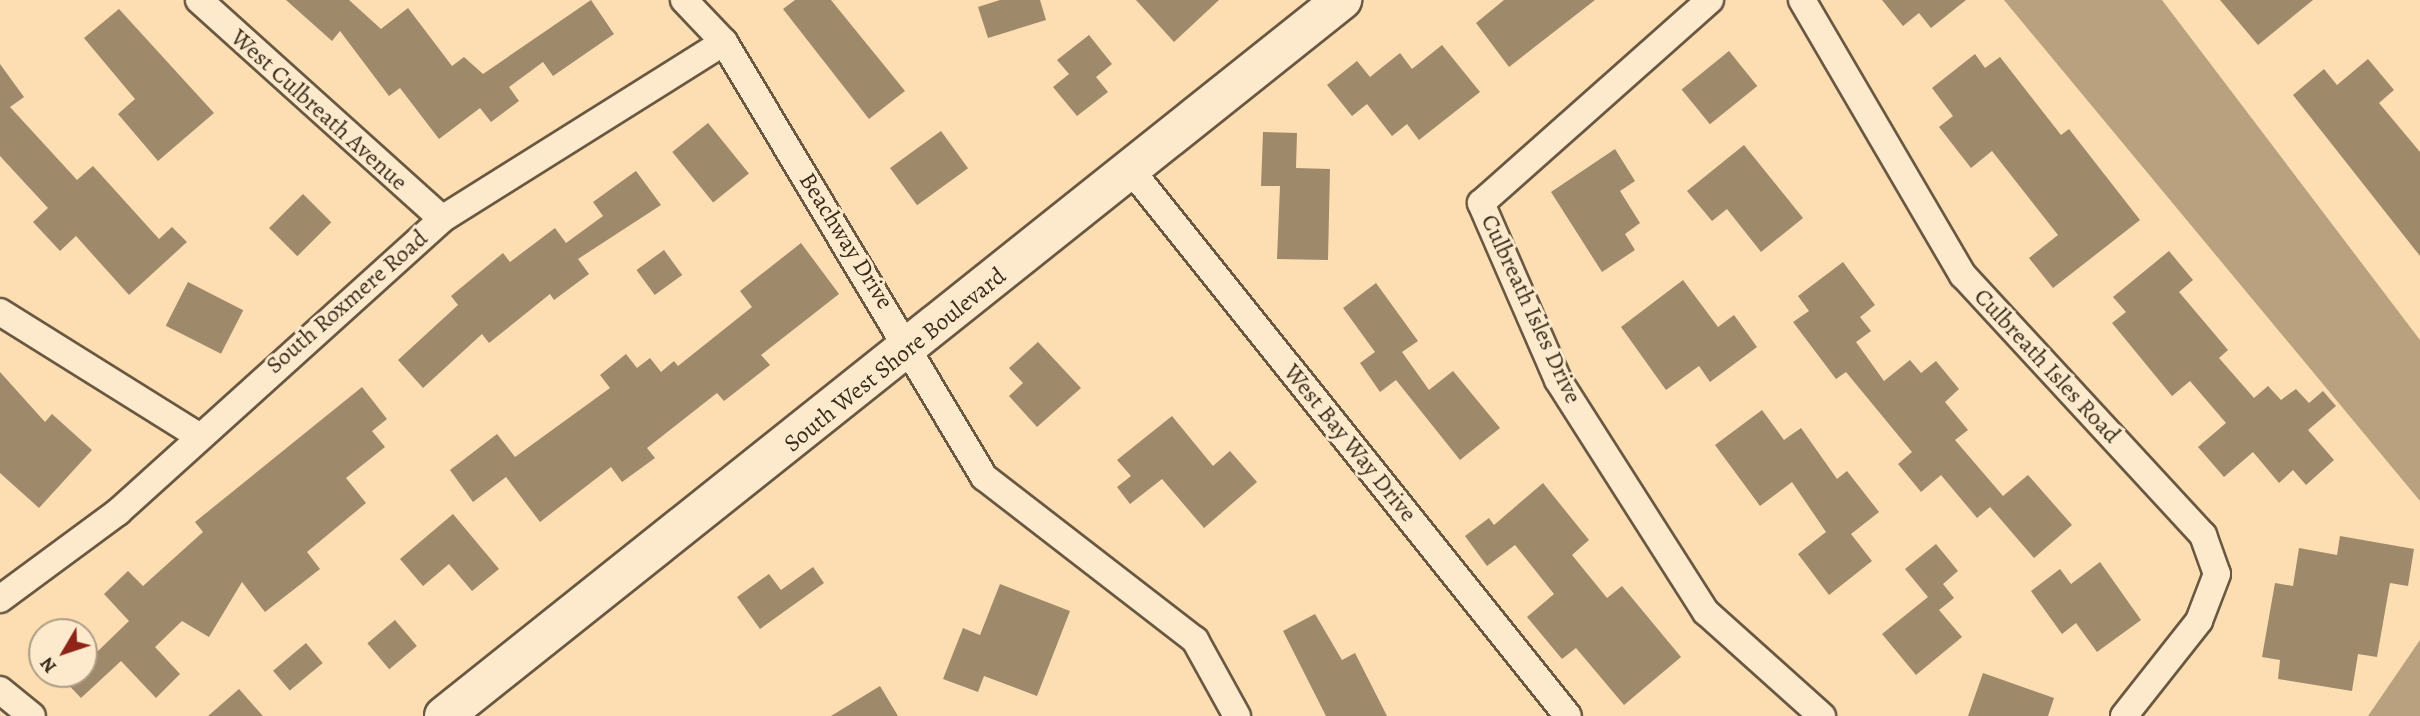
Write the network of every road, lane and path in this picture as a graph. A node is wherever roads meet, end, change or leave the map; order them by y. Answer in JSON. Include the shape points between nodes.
{"nodes":[{"id":1,"x":199,"y":0,"type":"edge"},
{"id":2,"x":684,"y":0,"type":"edge"},
{"id":3,"x":1342,"y":0,"type":"edge"},
{"id":4,"x":1710,"y":0,"type":"edge"},
{"id":5,"x":1802,"y":0,"type":"edge"},
{"id":6,"x":724,"y":43,"type":"junction"},
{"id":7,"x":1131,"y":170,"type":"junction"},
{"id":8,"x":442,"y":219,"type":"junction"},
{"id":9,"x":0,"y":312,"type":"edge"},
{"id":10,"x":911,"y":347,"type":"junction"},
{"id":11,"x":197,"y":435,"type":"junction"},
{"id":12,"x":0,"y":599,"type":"edge"},
{"id":13,"x":0,"y":690,"type":"edge"},
{"id":14,"x":32,"y":716,"type":"edge"},
{"id":15,"x":444,"y":716,"type":"edge"},
{"id":16,"x":1237,"y":716,"type":"edge"},
{"id":17,"x":1568,"y":716,"type":"edge"},
{"id":18,"x":1822,"y":716,"type":"edge"},
{"id":19,"x":2124,"y":716,"type":"edge"}],
"edges":[{"from":1,"to":8,"type":"street","name":"West Culbreath Avenue"},
{"from":2,"to":6,"type":"street","name":"Beachway Drive"},
{"from":3,"to":7,"type":"street","name":"South West Shore Boulevard"},
{"from":4,"to":18,"type":"street","name":"Culbreath Isles Drive","via":[[1481,203],[1558,380],[1706,612]]},
{"from":5,"to":19,"type":"street","name":"Culbreath Isles Road","via":[[1964,275],[2203,535],[2217,574],[2199,621]]},
{"from":6,"to":8,"type":"street","name":"South Roxmere Road"},
{"from":6,"to":10,"type":"street","name":"Beachway Drive"},
{"from":7,"to":10,"type":"street","name":"South West Shore Boulevard"},
{"from":7,"to":17,"type":"street","name":"West Bay Way Drive"},
{"from":8,"to":11,"type":"street","name":"South Roxmere Road"},
{"from":9,"to":11,"type":"street"},
{"from":10,"to":15,"type":"street","name":"South West Shore Boulevard"},
{"from":10,"to":16,"type":"street","name":"Beachway Drive","via":[[984,477],[1195,640]]},
{"from":11,"to":12,"type":"street","name":"South Roxmere Road","via":[[118,512]]},
{"from":13,"to":14,"type":"street"}]}
